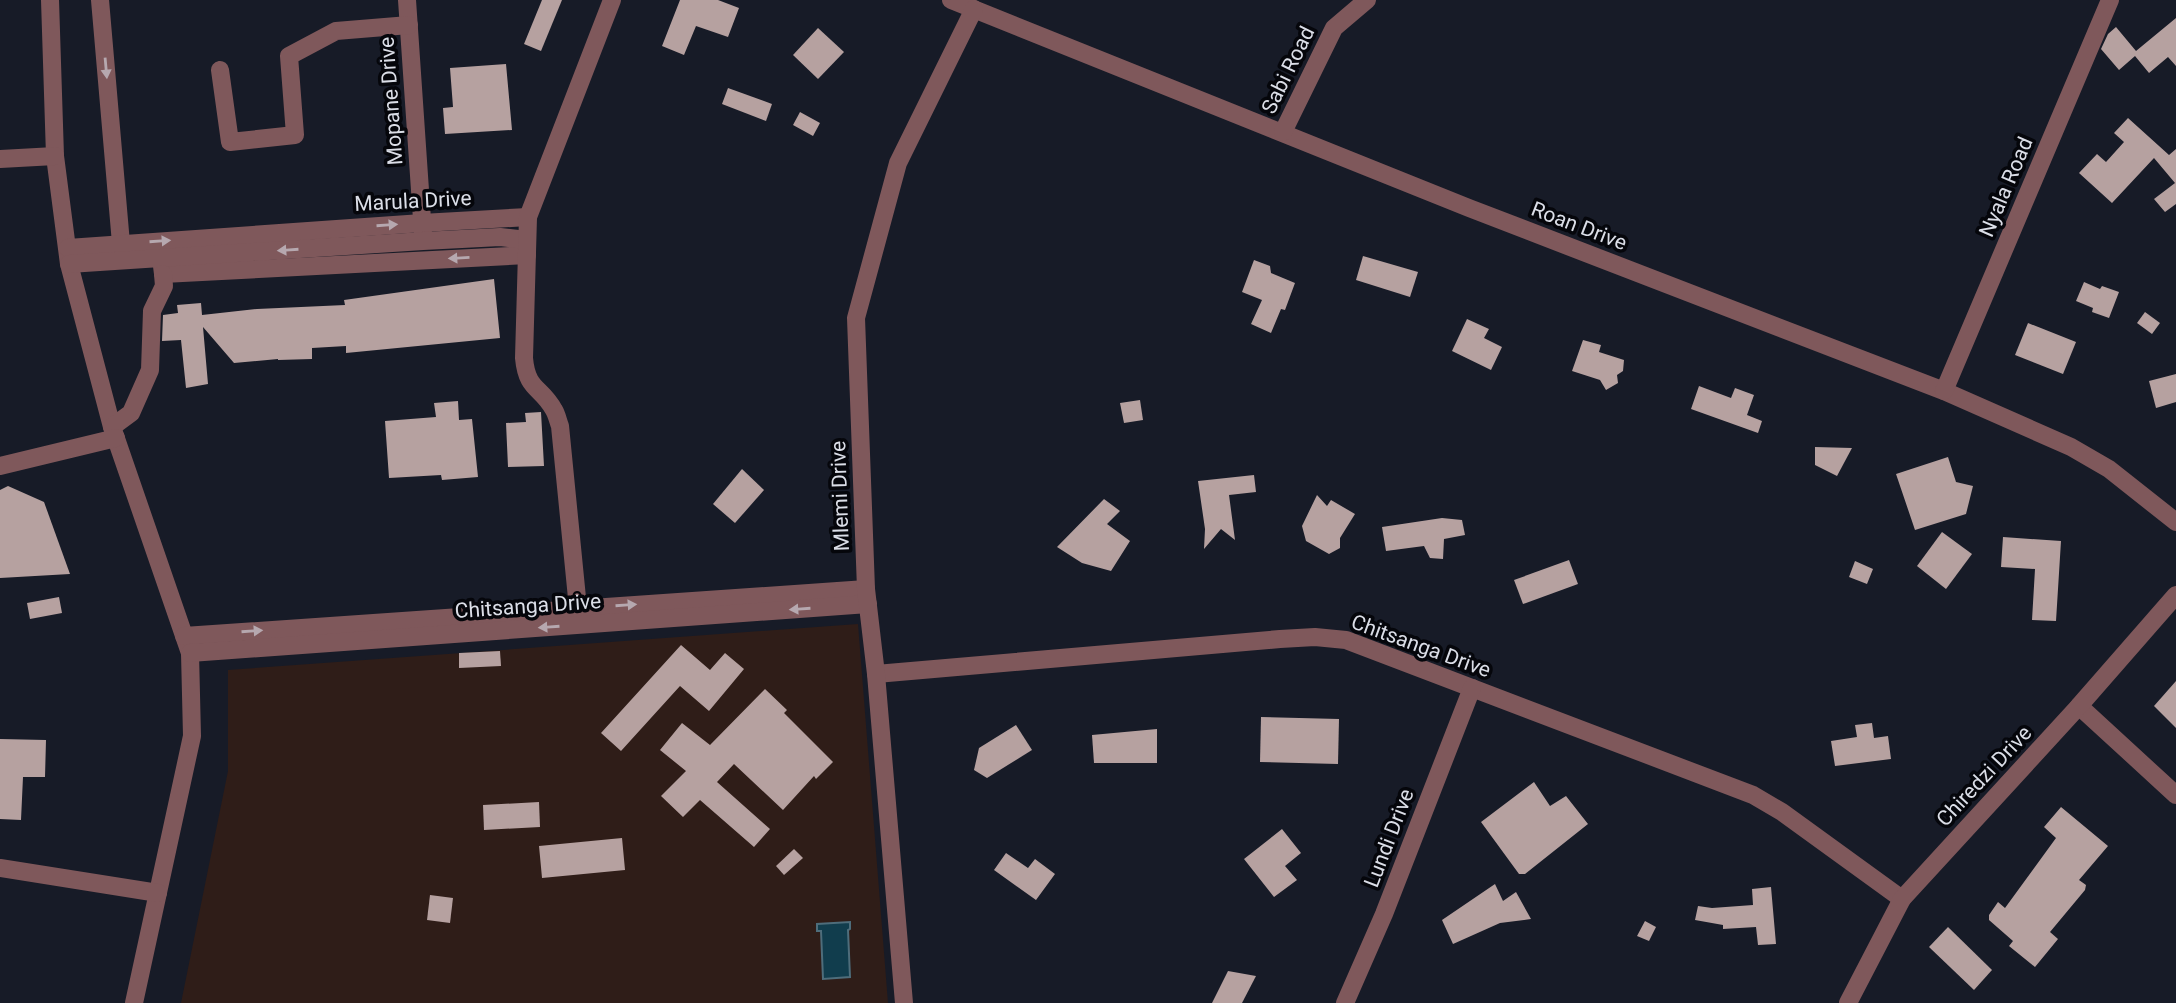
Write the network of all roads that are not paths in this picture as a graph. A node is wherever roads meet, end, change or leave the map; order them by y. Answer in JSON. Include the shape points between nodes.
{"nodes":[{"id":1,"x":50,"y":0,"type":"edge"},
{"id":2,"x":100,"y":0,"type":"edge"},
{"id":3,"x":407,"y":0,"type":"edge"},
{"id":4,"x":612,"y":0,"type":"edge"},
{"id":5,"x":951,"y":0,"type":"edge"},
{"id":6,"x":1367,"y":0,"type":"edge"},
{"id":7,"x":2110,"y":0,"type":"edge"},
{"id":8,"x":974,"y":9,"type":"junction"},
{"id":9,"x":409,"y":25,"type":"junction"},
{"id":10,"x":220,"y":69,"type":"dead end"},
{"id":11,"x":1283,"y":132,"type":"junction"},
{"id":12,"x":55,"y":156,"type":"junction"},
{"id":13,"x":0,"y":159,"type":"edge"},
{"id":14,"x":528,"y":217,"type":"junction"},
{"id":15,"x":423,"y":232,"type":"junction"},
{"id":16,"x":527,"y":247,"type":"junction"},
{"id":17,"x":122,"y":252,"type":"junction"},
{"id":18,"x":225,"y":254,"type":"junction"},
{"id":19,"x":69,"y":256,"type":"junction"},
{"id":20,"x":162,"y":266,"type":"junction"},
{"id":21,"x":1944,"y":391,"type":"junction"},
{"id":22,"x":114,"y":432,"type":"junction"},
{"id":23,"x":0,"y":467,"type":"edge"},
{"id":24,"x":2176,"y":522,"type":"edge"},
{"id":25,"x":2176,"y":595,"type":"edge"},
{"id":26,"x":867,"y":596,"type":"junction"},
{"id":27,"x":578,"y":608,"type":"junction"},
{"id":28,"x":184,"y":636,"type":"junction"},
{"id":29,"x":190,"y":653,"type":"junction"},
{"id":30,"x":876,"y":674,"type":"junction"},
{"id":31,"x":1472,"y":688,"type":"junction"},
{"id":32,"x":2079,"y":706,"type":"junction"},
{"id":33,"x":2176,"y":795,"type":"edge"},
{"id":34,"x":0,"y":868,"type":"edge"},
{"id":35,"x":158,"y":893,"type":"junction"},
{"id":36,"x":1902,"y":899,"type":"junction"},
{"id":37,"x":134,"y":1003,"type":"edge"},
{"id":38,"x":904,"y":1003,"type":"edge"},
{"id":39,"x":1345,"y":1003,"type":"edge"},
{"id":40,"x":1848,"y":1003,"type":"edge"}],
"edges":[{"from":1,"to":12,"type":"street"},
{"from":2,"to":17,"type":"street","one_way":true},
{"from":3,"to":9,"type":"street","name":"Mopane Drive"},
{"from":4,"to":14,"type":"street"},
{"from":5,"to":8,"type":"street","name":"Roan Drive"},
{"from":6,"to":11,"type":"street","name":"Sabi Road","via":[[1334,28]]},
{"from":7,"to":21,"type":"street","name":"Nyala Road"},
{"from":8,"to":11,"type":"street","name":"Roan Drive"},
{"from":8,"to":26,"type":"street","name":"Mlemi Drive","via":[[898,163],[856,318]]},
{"from":9,"to":10,"type":"street","via":[[336,32],[289,56],[295,135],[230,142]]},
{"from":9,"to":15,"type":"street","name":"Mopane Drive"},
{"from":11,"to":21,"type":"street","name":"Roan Drive"},
{"from":12,"to":13,"type":"street"},
{"from":12,"to":19,"type":"street"},
{"from":14,"to":15,"type":"street","name":"Marula Drive"},
{"from":14,"to":16,"type":"street"},
{"from":15,"to":16,"type":"street","name":"Marula Drive","via":[[500,237]]},
{"from":15,"to":18,"type":"street","name":"Marula Drive"},
{"from":16,"to":18,"type":"street","one_way":true},
{"from":16,"to":27,"type":"street","via":[[526,374],[554,410],[560,426]]},
{"from":17,"to":18,"type":"street","name":"Marula Drive","one_way":true},
{"from":17,"to":19,"type":"street","name":"Marula Drive"},
{"from":17,"to":20,"type":"street","name":"Marula Drive"},
{"from":18,"to":20,"type":"street","name":"Marula Drive"},
{"from":19,"to":22,"type":"street"},
{"from":20,"to":22,"type":"street","via":[[164,286],[152,311],[150,370],[131,413]]},
{"from":21,"to":24,"type":"street","name":"Roan Drive","via":[[2071,447],[2109,469]]},
{"from":22,"to":23,"type":"street"},
{"from":22,"to":28,"type":"street"},
{"from":25,"to":32,"type":"street","name":"Chiredzi Drive"},
{"from":27,"to":26,"type":"street","one_way":true},
{"from":26,"to":29,"type":"street","name":"Chitsanga Drive","one_way":true},
{"from":26,"to":30,"type":"street","name":"Mlemi Drive"},
{"from":28,"to":27,"type":"street","one_way":true},
{"from":28,"to":29,"type":"street"},
{"from":29,"to":35,"type":"street","via":[[192,736]]},
{"from":30,"to":31,"type":"street","name":"Chitsanga Drive","via":[[1315,637],[1346,640]]},
{"from":30,"to":38,"type":"street","name":"Mlemi Drive"},
{"from":31,"to":36,"type":"street","name":"Chitsanga Drive","via":[[1753,795]]},
{"from":31,"to":39,"type":"street","name":"Lundi Drive"},
{"from":32,"to":33,"type":"street"},
{"from":32,"to":36,"type":"street","name":"Chiredzi Drive"},
{"from":34,"to":35,"type":"street"},
{"from":35,"to":37,"type":"street"},
{"from":36,"to":40,"type":"street","name":"Chiredzi Drive"}]}
